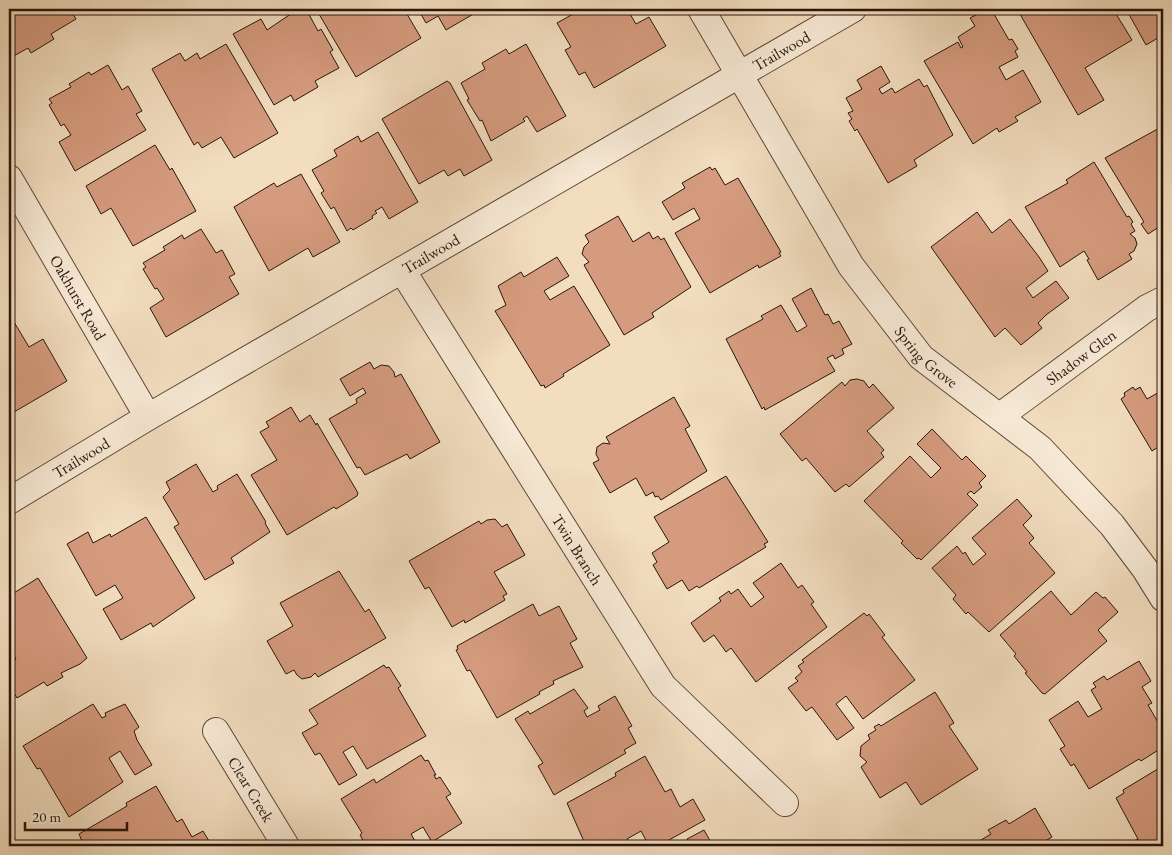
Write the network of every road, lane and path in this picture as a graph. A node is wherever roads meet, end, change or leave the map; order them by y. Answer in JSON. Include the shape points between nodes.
{"nodes":[{"id":1,"x":701,"y":9,"type":"edge"},
{"id":2,"x":853,"y":9,"type":"edge"},
{"id":3,"x":740,"y":75,"type":"junction"},
{"id":4,"x":9,"y":178,"type":"edge"},
{"id":5,"x":402,"y":270,"type":"junction"},
{"id":6,"x":1163,"y":300,"type":"edge"},
{"id":7,"x":1000,"y":416,"type":"junction"},
{"id":8,"x":148,"y":417,"type":"junction"},
{"id":9,"x":9,"y":501,"type":"edge"},
{"id":10,"x":1163,"y":598,"type":"edge"},
{"id":11,"x":216,"y":731,"type":"dead end"},
{"id":12,"x":786,"y":803,"type":"dead end"},
{"id":13,"x":286,"y":846,"type":"edge"}],
"edges":[{"from":1,"to":3,"type":"street","name":"Spring Grove"},
{"from":2,"to":3,"type":"street","name":"Trailwood"},
{"from":3,"to":5,"type":"street","name":"Trailwood"},
{"from":3,"to":7,"type":"street","name":"Spring Grove","via":[[851,266],[921,356]]},
{"from":4,"to":8,"type":"street","name":"Oakhurst Road"},
{"from":5,"to":8,"type":"street","name":"Trailwood"},
{"from":5,"to":12,"type":"street","name":"Twin Branch","via":[[663,686]]},
{"from":6,"to":7,"type":"street","name":"Shadow Glen","via":[[1147,308]]},
{"from":7,"to":10,"type":"street","name":"Spring Grove","via":[[1040,448],[1112,525]]},
{"from":8,"to":9,"type":"street","name":"Trailwood"},
{"from":11,"to":13,"type":"street","name":"Clear Creek"}]}
